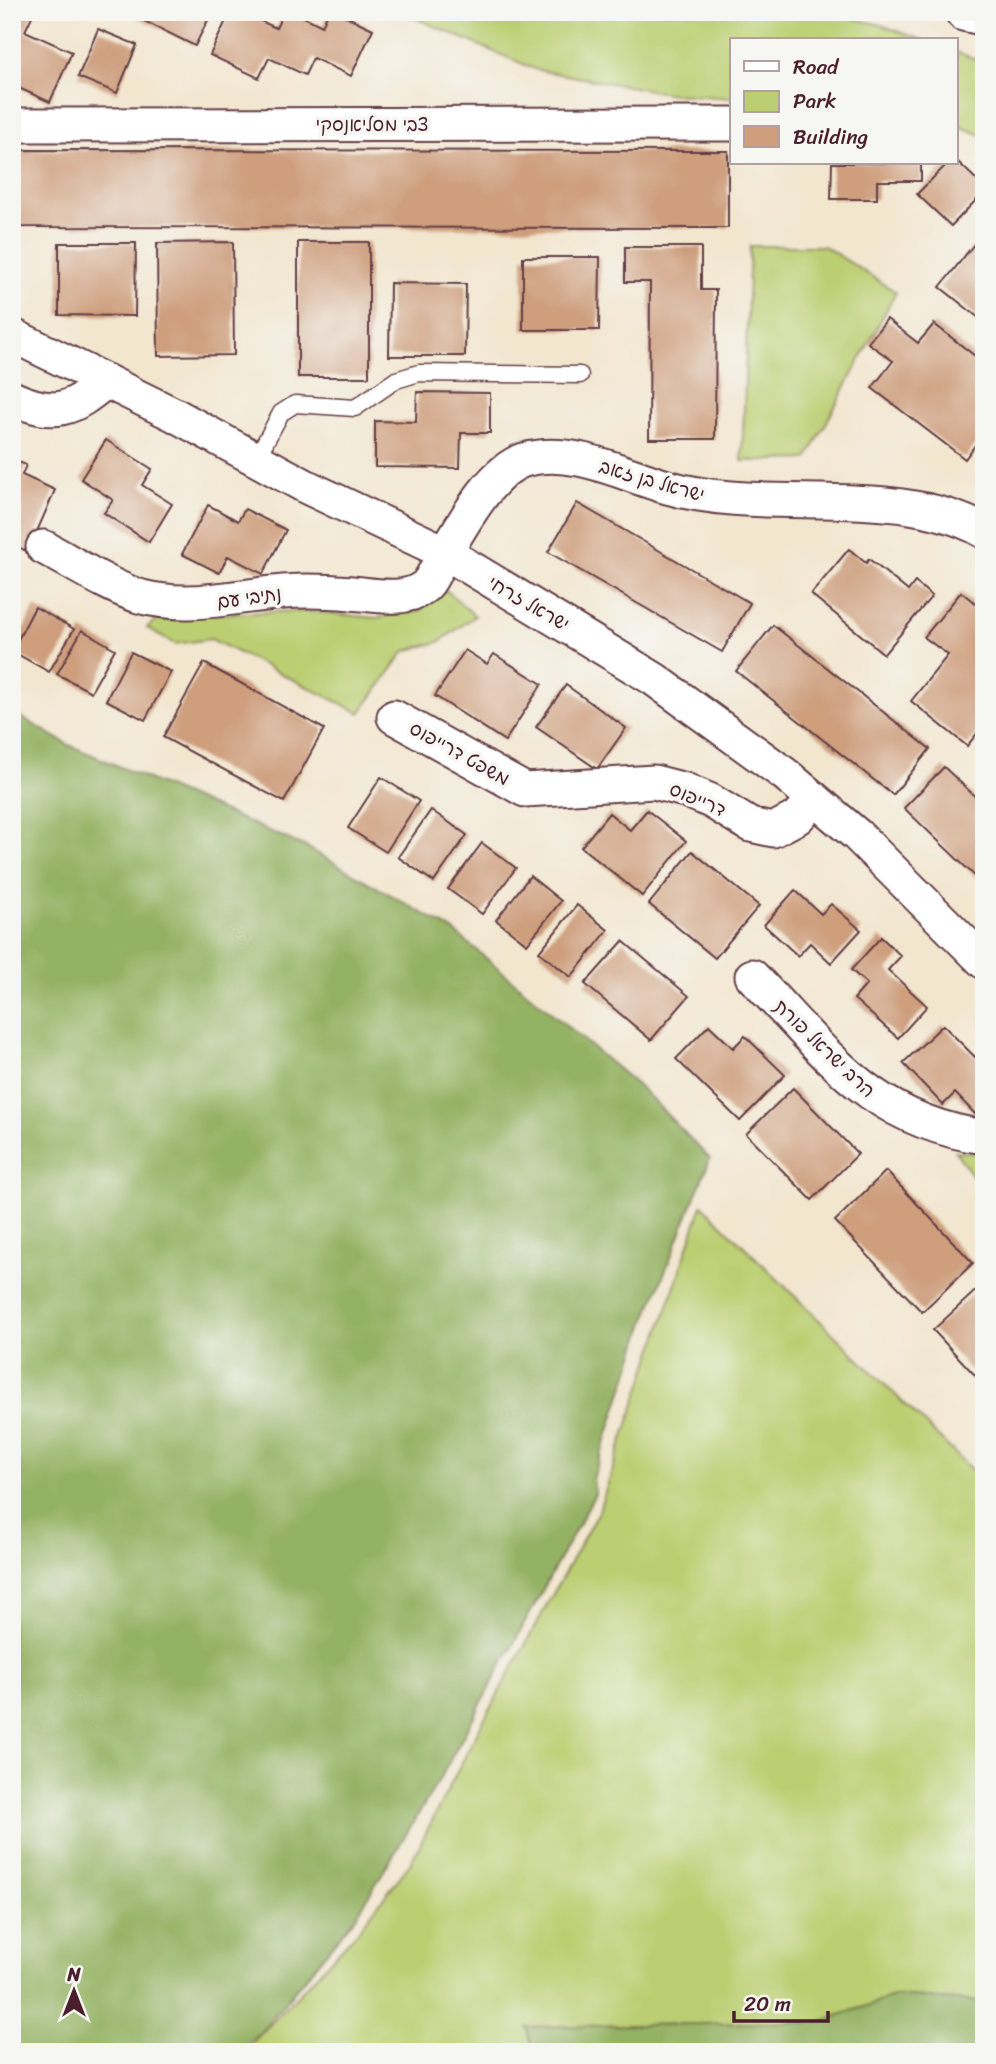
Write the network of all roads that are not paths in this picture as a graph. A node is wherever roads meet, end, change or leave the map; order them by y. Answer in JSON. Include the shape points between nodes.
{"nodes":[{"id":1,"x":965,"y":12,"type":"edge"},
{"id":2,"x":984,"y":16,"type":"edge"},
{"id":3,"x":730,"y":124,"type":"edge"},
{"id":4,"x":12,"y":125,"type":"edge"},
{"id":5,"x":12,"y":335,"type":"edge"},
{"id":6,"x":580,"y":375,"type":"dead end"},
{"id":7,"x":106,"y":381,"type":"junction"},
{"id":8,"x":12,"y":398,"type":"edge"},
{"id":9,"x":256,"y":458,"type":"junction"},
{"id":10,"x":984,"y":531,"type":"edge"},
{"id":11,"x":43,"y":547,"type":"dead end"},
{"id":12,"x":446,"y":552,"type":"junction"},
{"id":13,"x":394,"y":717,"type":"dead end"},
{"id":14,"x":525,"y":790,"type":"joint"},
{"id":15,"x":814,"y":799,"type":"junction"},
{"id":16,"x":984,"y":962,"type":"edge"},
{"id":17,"x":752,"y":976,"type":"dead end"},
{"id":18,"x":984,"y":1137,"type":"edge"}],
"edges":[{"from":1,"to":2,"type":"street"},
{"from":3,"to":4,"type":"street","name":"צבי מסליאנסקי"},
{"from":5,"to":7,"type":"street","name":"ישראל זרחי"},
{"from":6,"to":9,"type":"lane","via":[[419,373],[396,380],[355,408],[295,404],[281,413]]},
{"from":7,"to":8,"type":"street","via":[[86,399],[65,409],[40,410]]},
{"from":7,"to":9,"type":"street","name":"ישראל זרחי"},
{"from":9,"to":12,"type":"street","name":"ישראל זרחי"},
{"from":10,"to":12,"type":"street","name":"ישראל בן זאב","via":[[936,513],[888,506],[716,499],[623,470],[554,456],[522,461],[503,473],[482,496]]},
{"from":11,"to":12,"type":"street","name":"נתיבי עם","via":[[140,596],[202,604],[315,590],[400,596],[424,587]]},
{"from":12,"to":15,"type":"street","name":"ישראל זרחי","via":[[654,680]]},
{"from":13,"to":14,"type":"street","name":"משפט דרייפוס"},
{"from":14,"to":15,"type":"street","name":"דרייפוס","via":[[654,782],[712,801],[750,825],[774,830],[797,817]]},
{"from":15,"to":16,"type":"street","name":"ישראל זרחי","via":[[857,835]]},
{"from":17,"to":18,"type":"street","name":"הרב ישראל פורת","via":[[862,1089],[915,1120]]}]}
